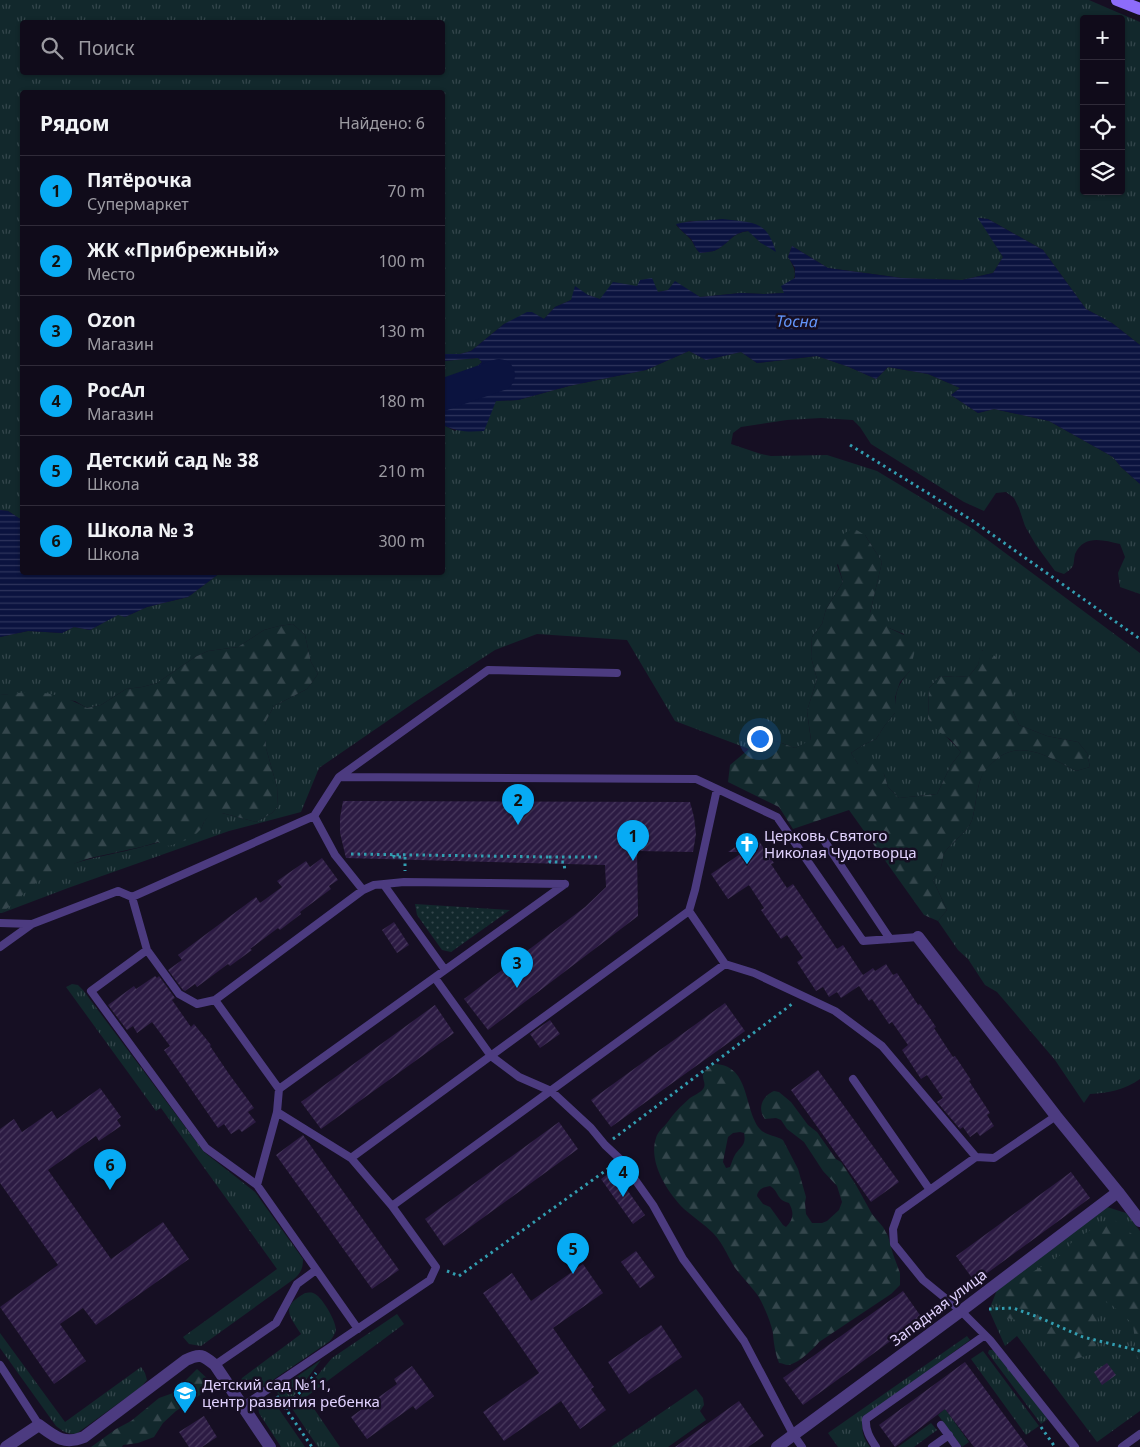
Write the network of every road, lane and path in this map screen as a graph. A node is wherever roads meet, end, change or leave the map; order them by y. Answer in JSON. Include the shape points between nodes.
{"nodes":[{"id":1,"x":1117,"y":0,"type":"edge"},
{"id":2,"x":1140,"y":9,"type":"edge"},
{"id":3,"x":850,"y":445,"type":"dead end"},
{"id":4,"x":1140,"y":639,"type":"edge"},
{"id":5,"x":617,"y":673,"type":"dead end"},
{"id":6,"x":339,"y":777,"type":"junction"},
{"id":7,"x":717,"y":789,"type":"junction"},
{"id":8,"x":314,"y":816,"type":"junction"},
{"id":9,"x":823,"y":839,"type":"dead end"},
{"id":10,"x":348,"y":854,"type":"dead end"},
{"id":11,"x":394,"y":855,"type":"junction"},
{"id":12,"x":405,"y":857,"type":"dead end"},
{"id":13,"x":549,"y":857,"type":"junction"},
{"id":14,"x":598,"y":857,"type":"dead end"},
{"id":15,"x":564,"y":862,"type":"dead end"},
{"id":16,"x":384,"y":885,"type":"junction"},
{"id":17,"x":363,"y":890,"type":"junction"},
{"id":18,"x":132,"y":896,"type":"junction"},
{"id":19,"x":689,"y":911,"type":"junction"},
{"id":20,"x":0,"y":923,"type":"edge"},
{"id":21,"x":32,"y":924,"type":"junction"},
{"id":22,"x":918,"y":937,"type":"joint"},
{"id":23,"x":890,"y":939,"type":"junction"},
{"id":24,"x":0,"y":947,"type":"edge"},
{"id":25,"x":147,"y":950,"type":"junction"},
{"id":26,"x":726,"y":964,"type":"junction"},
{"id":27,"x":445,"y":970,"type":"junction"},
{"id":28,"x":435,"y":978,"type":"junction"},
{"id":29,"x":802,"y":996,"type":"junction"},
{"id":30,"x":215,"y":1000,"type":"junction"},
{"id":31,"x":490,"y":1056,"type":"junction"},
{"id":32,"x":853,"y":1079,"type":"dead end"},
{"id":33,"x":279,"y":1089,"type":"junction"},
{"id":34,"x":551,"y":1091,"type":"junction"},
{"id":35,"x":277,"y":1112,"type":"junction"},
{"id":36,"x":1056,"y":1116,"type":"junction"},
{"id":37,"x":605,"y":1145,"type":"junction"},
{"id":38,"x":351,"y":1158,"type":"junction"},
{"id":39,"x":976,"y":1158,"type":"junction"},
{"id":40,"x":621,"y":1160,"type":"junction"},
{"id":41,"x":257,"y":1185,"type":"junction"},
{"id":42,"x":930,"y":1190,"type":"junction"},
{"id":43,"x":1118,"y":1192,"type":"junction"},
{"id":44,"x":392,"y":1206,"type":"junction"},
{"id":45,"x":1140,"y":1221,"type":"edge"},
{"id":46,"x":436,"y":1267,"type":"junction"},
{"id":47,"x":316,"y":1270,"type":"junction"},
{"id":48,"x":987,"y":1309,"type":"dead end"},
{"id":49,"x":961,"y":1311,"type":"junction"},
{"id":50,"x":358,"y":1328,"type":"junction"},
{"id":51,"x":985,"y":1335,"type":"junction"},
{"id":52,"x":1140,"y":1351,"type":"edge"},
{"id":53,"x":215,"y":1365,"type":"junction"},
{"id":54,"x":0,"y":1366,"type":"edge"},
{"id":55,"x":271,"y":1387,"type":"junction"},
{"id":56,"x":243,"y":1406,"type":"junction"},
{"id":57,"x":39,"y":1424,"type":"junction"},
{"id":58,"x":942,"y":1425,"type":"dead end"},
{"id":59,"x":793,"y":1434,"type":"junction"},
{"id":60,"x":1140,"y":1434,"type":"edge"},
{"id":61,"x":949,"y":1435,"type":"junction"},
{"id":62,"x":6,"y":1447,"type":"edge"},
{"id":63,"x":270,"y":1447,"type":"edge"},
{"id":64,"x":312,"y":1447,"type":"edge"},
{"id":65,"x":777,"y":1447,"type":"edge"},
{"id":66,"x":802,"y":1447,"type":"edge"},
{"id":67,"x":876,"y":1447,"type":"edge"},
{"id":68,"x":932,"y":1447,"type":"edge"},
{"id":69,"x":957,"y":1447,"type":"edge"},
{"id":70,"x":1075,"y":1447,"type":"edge"},
{"id":71,"x":1122,"y":1447,"type":"edge"}],
"edges":[{"from":1,"to":2,"type":"main road"},
{"from":3,"to":4,"type":"path","via":[[973,520]]},
{"from":5,"to":6,"type":"lane","via":[[488,670]]},
{"from":6,"to":7,"type":"lane","via":[[696,779]]},
{"from":6,"to":8,"type":"lane"},
{"from":7,"to":19,"type":"lane"},
{"from":7,"to":23,"type":"lane","via":[[777,817],[863,941]]},
{"from":8,"to":17,"type":"lane","via":[[336,855]]},
{"from":8,"to":18,"type":"lane"},
{"from":9,"to":23,"type":"lane"},
{"from":10,"to":11,"type":"path"},
{"from":11,"to":12,"type":"path"},
{"from":11,"to":13,"type":"path"},
{"from":13,"to":14,"type":"path"},
{"from":13,"to":15,"type":"path","via":[[550,862]]},
{"from":16,"to":17,"type":"lane"},
{"from":16,"to":27,"type":"lane"},
{"from":16,"to":27,"type":"lane","via":[[404,882],[565,884]]},
{"from":17,"to":30,"type":"lane"},
{"from":18,"to":21,"type":"lane","via":[[118,891]]},
{"from":18,"to":25,"type":"lane"},
{"from":19,"to":26,"type":"lane"},
{"from":19,"to":31,"type":"lane"},
{"from":20,"to":21,"type":"lane"},
{"from":21,"to":24,"type":"lane"},
{"from":22,"to":23,"type":"lane"},
{"from":22,"to":36,"type":"street"},
{"from":25,"to":30,"type":"lane","via":[[179,994],[197,1004]]},
{"from":25,"to":41,"type":"lane","via":[[91,991],[206,1148]]},
{"from":26,"to":29,"type":"lane","via":[[754,973]]},
{"from":26,"to":34,"type":"lane"},
{"from":27,"to":28,"type":"lane"},
{"from":28,"to":31,"type":"lane"},
{"from":28,"to":33,"type":"lane"},
{"from":29,"to":37,"type":"path"},
{"from":29,"to":39,"type":"lane","via":[[836,1011],[882,1046]]},
{"from":30,"to":33,"type":"lane"},
{"from":31,"to":34,"type":"lane","via":[[520,1077]]},
{"from":31,"to":38,"type":"lane"},
{"from":32,"to":42,"type":"lane"},
{"from":33,"to":35,"type":"lane"},
{"from":34,"to":37,"type":"lane"},
{"from":34,"to":44,"type":"lane"},
{"from":35,"to":38,"type":"lane"},
{"from":35,"to":41,"type":"lane"},
{"from":36,"to":39,"type":"lane","via":[[994,1158]]},
{"from":36,"to":43,"type":"street"},
{"from":37,"to":40,"type":"lane"},
{"from":38,"to":44,"type":"lane"},
{"from":39,"to":42,"type":"lane"},
{"from":40,"to":46,"type":"path","via":[[459,1276]]},
{"from":40,"to":59,"type":"lane","via":[[653,1205],[683,1259],[744,1341]]},
{"from":41,"to":47,"type":"lane"},
{"from":42,"to":49,"type":"lane","via":[[899,1212],[893,1228],[894,1244],[924,1280]]},
{"from":43,"to":45,"type":"street"},
{"from":43,"to":49,"type":"street","name":"Западная улица"},
{"from":44,"to":46,"type":"lane"},
{"from":46,"to":50,"type":"lane","via":[[430,1280]]},
{"from":47,"to":50,"type":"lane"},
{"from":47,"to":53,"type":"lane","via":[[297,1284],[276,1323]]},
{"from":48,"to":52,"type":"path","via":[[1013,1308],[1083,1337]]},
{"from":49,"to":51,"type":"lane"},
{"from":49,"to":59,"type":"street","name":"Западная улица"},
{"from":50,"to":55,"type":"lane"},
{"from":51,"to":67,"type":"lane","via":[[866,1419]]},
{"from":51,"to":70,"type":"lane"},
{"from":53,"to":56,"type":"street"},
{"from":53,"to":57,"type":"street","via":[[203,1356],[186,1360],[84,1438],[67,1441],[53,1436]]},
{"from":54,"to":57,"type":"lane"},
{"from":55,"to":56,"type":"lane"},
{"from":55,"to":64,"type":"path"},
{"from":56,"to":63,"type":"street"},
{"from":57,"to":62,"type":"street"},
{"from":58,"to":61,"type":"lane"},
{"from":59,"to":65,"type":"street","name":"Западная улица"},
{"from":59,"to":66,"type":"lane"},
{"from":60,"to":71,"type":"lane"},
{"from":61,"to":68,"type":"lane"},
{"from":61,"to":69,"type":"lane"}]}
